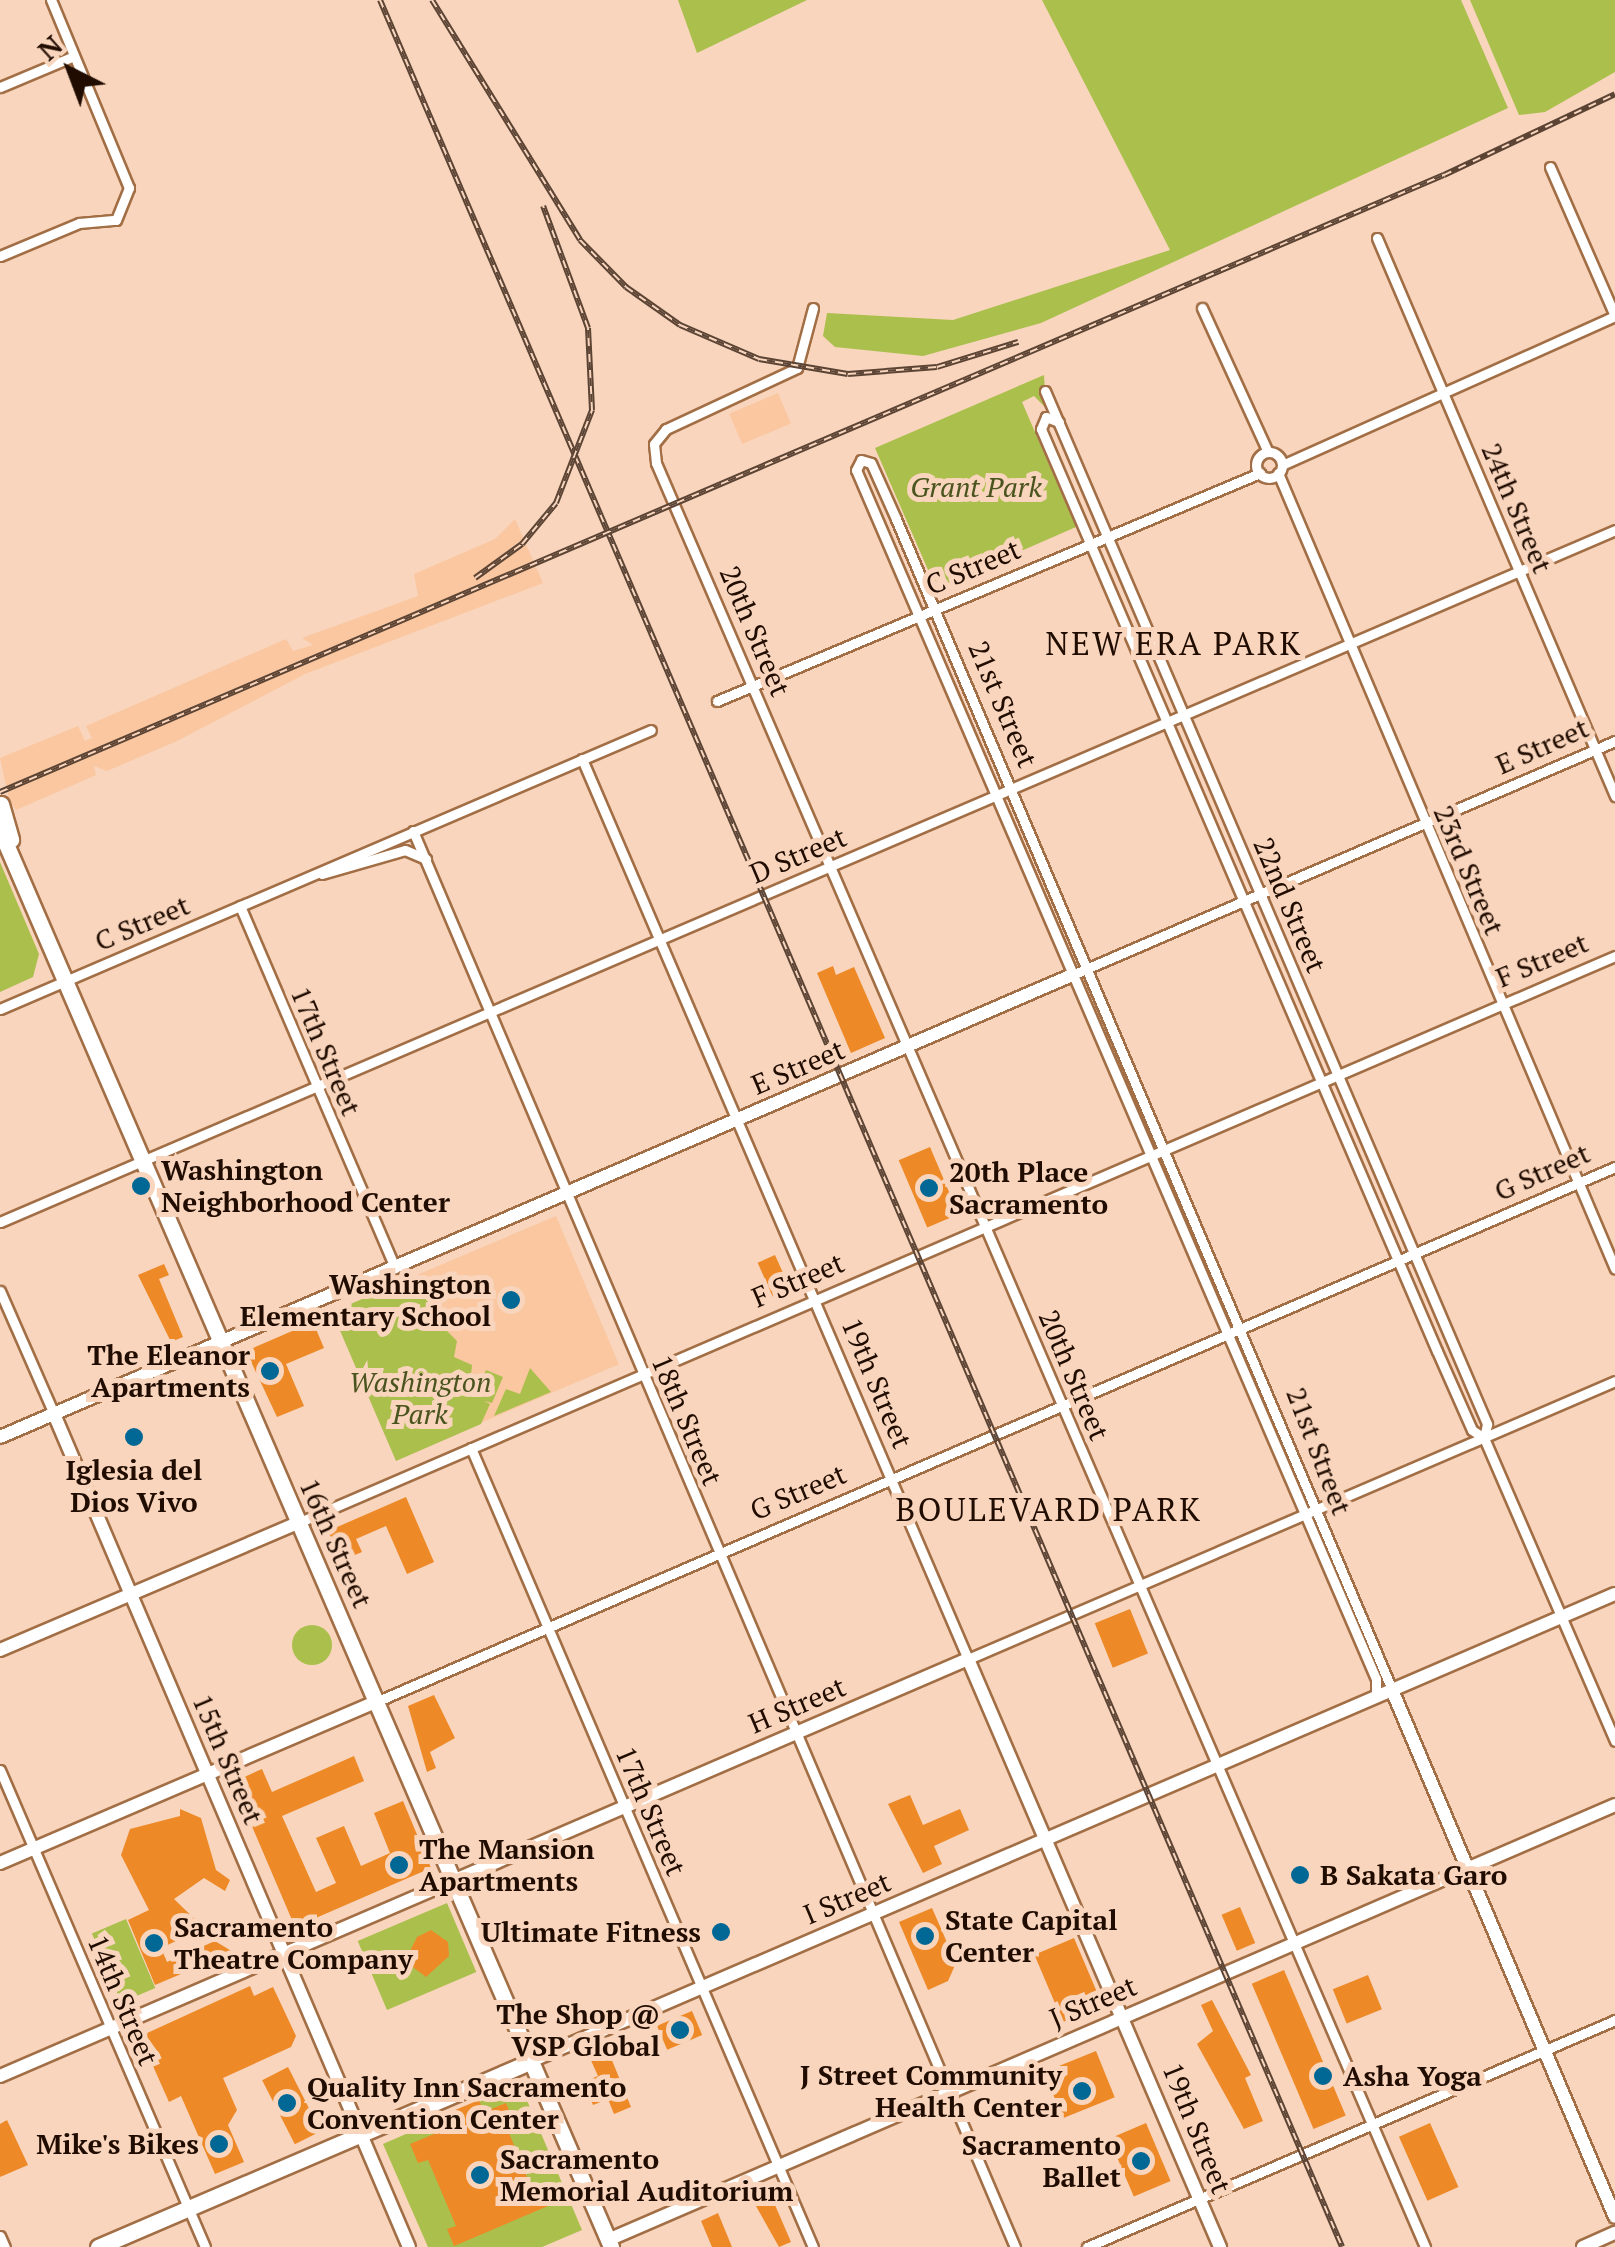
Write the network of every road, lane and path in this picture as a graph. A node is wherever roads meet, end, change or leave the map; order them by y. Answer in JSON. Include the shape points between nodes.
{"nodes":[{"id":1,"x":50,"y":0,"type":"edge"},
{"id":2,"x":74,"y":56,"type":"junction"},
{"id":3,"x":0,"y":88,"type":"edge"},
{"id":4,"x":1550,"y":167,"type":"dead end"},
{"id":5,"x":1377,"y":238,"type":"dead end"},
{"id":6,"x":0,"y":256,"type":"edge"},
{"id":7,"x":813,"y":308,"type":"dead end"},
{"id":8,"x":1202,"y":308,"type":"dead end"},
{"id":9,"x":1615,"y":316,"type":"edge"},
{"id":10,"x":1045,"y":390,"type":"dead end"},
{"id":11,"x":1442,"y":391,"type":"junction"},
{"id":12,"x":1059,"y":422,"type":"junction"},
{"id":13,"x":1269,"y":464,"type":"junction"},
{"id":14,"x":896,"y":519,"type":"junction"},
{"id":15,"x":880,"y":526,"type":"junction"},
{"id":16,"x":1615,"y":530,"type":"edge"},
{"id":17,"x":1106,"y":534,"type":"junction"},
{"id":18,"x":1090,"y":541,"type":"junction"},
{"id":19,"x":1520,"y":571,"type":"junction"},
{"id":20,"x":934,"y":608,"type":"junction"},
{"id":21,"x":917,"y":615,"type":"junction"},
{"id":22,"x":1347,"y":644,"type":"junction"},
{"id":23,"x":754,"y":685,"type":"junction"},
{"id":24,"x":717,"y":700,"type":"dead end"},
{"id":25,"x":1184,"y":714,"type":"junction"},
{"id":26,"x":1167,"y":722,"type":"junction"},
{"id":27,"x":651,"y":730,"type":"dead end"},
{"id":28,"x":1615,"y":741,"type":"edge"},
{"id":29,"x":1596,"y":750,"type":"junction"},
{"id":30,"x":582,"y":760,"type":"junction"},
{"id":31,"x":1012,"y":788,"type":"junction"},
{"id":32,"x":995,"y":795,"type":"junction"},
{"id":33,"x":1615,"y":796,"type":"edge"},
{"id":34,"x":0,"y":804,"type":"edge"},
{"id":35,"x":1425,"y":824,"type":"junction"},
{"id":36,"x":0,"y":830,"type":"edge"},
{"id":37,"x":414,"y":830,"type":"junction"},
{"id":38,"x":16,"y":858,"type":"junction"},
{"id":39,"x":428,"y":861,"type":"junction"},
{"id":40,"x":830,"y":866,"type":"junction"},
{"id":41,"x":302,"y":878,"type":"junction"},
{"id":42,"x":1261,"y":895,"type":"junction"},
{"id":43,"x":1244,"y":902,"type":"junction"},
{"id":44,"x":240,"y":906,"type":"junction"},
{"id":45,"x":660,"y":939,"type":"junction"},
{"id":46,"x":1615,"y":956,"type":"edge"},
{"id":47,"x":1088,"y":969,"type":"junction"},
{"id":48,"x":1072,"y":976,"type":"junction"},
{"id":49,"x":69,"y":980,"type":"junction"},
{"id":50,"x":1501,"y":1004,"type":"junction"},
{"id":51,"x":0,"y":1010,"type":"edge"},
{"id":52,"x":489,"y":1013,"type":"junction"},
{"id":53,"x":909,"y":1047,"type":"junction"},
{"id":54,"x":1338,"y":1074,"type":"junction"},
{"id":55,"x":1321,"y":1082,"type":"junction"},
{"id":56,"x":318,"y":1088,"type":"junction"},
{"id":57,"x":737,"y":1121,"type":"junction"},
{"id":58,"x":1164,"y":1149,"type":"junction"},
{"id":59,"x":1150,"y":1155,"type":"junction"},
{"id":60,"x":146,"y":1160,"type":"junction"},
{"id":61,"x":1615,"y":1167,"type":"edge"},
{"id":62,"x":1578,"y":1184,"type":"junction"},
{"id":63,"x":566,"y":1194,"type":"junction"},
{"id":64,"x":0,"y":1222,"type":"edge"},
{"id":65,"x":986,"y":1226,"type":"junction"},
{"id":66,"x":1415,"y":1254,"type":"junction"},
{"id":67,"x":1398,"y":1262,"type":"junction"},
{"id":68,"x":394,"y":1268,"type":"junction"},
{"id":69,"x":1615,"y":1269,"type":"edge"},
{"id":70,"x":0,"y":1292,"type":"edge"},
{"id":71,"x":814,"y":1300,"type":"junction"},
{"id":72,"x":1242,"y":1329,"type":"junction"},
{"id":73,"x":1226,"y":1336,"type":"junction"},
{"id":74,"x":222,"y":1343,"type":"junction"},
{"id":75,"x":643,"y":1373,"type":"junction"},
{"id":76,"x":1615,"y":1381,"type":"edge"},
{"id":77,"x":1062,"y":1406,"type":"junction"},
{"id":78,"x":54,"y":1414,"type":"junction"},
{"id":79,"x":0,"y":1437,"type":"edge"},
{"id":80,"x":1484,"y":1438,"type":"junction"},
{"id":81,"x":471,"y":1448,"type":"junction"},
{"id":82,"x":891,"y":1480,"type":"junction"},
{"id":83,"x":1318,"y":1508,"type":"junction"},
{"id":84,"x":1304,"y":1514,"type":"junction"},
{"id":85,"x":300,"y":1522,"type":"junction"},
{"id":86,"x":718,"y":1553,"type":"junction"},
{"id":87,"x":1138,"y":1586,"type":"junction"},
{"id":88,"x":131,"y":1594,"type":"junction"},
{"id":89,"x":1615,"y":1594,"type":"edge"},
{"id":90,"x":1561,"y":1618,"type":"junction"},
{"id":91,"x":548,"y":1626,"type":"junction"},
{"id":92,"x":0,"y":1650,"type":"edge"},
{"id":93,"x":968,"y":1658,"type":"junction"},
{"id":94,"x":1392,"y":1690,"type":"junction"},
{"id":95,"x":1376,"y":1697,"type":"junction"},
{"id":96,"x":378,"y":1701,"type":"junction"},
{"id":97,"x":796,"y":1732,"type":"junction"},
{"id":98,"x":1615,"y":1741,"type":"edge"},
{"id":99,"x":1216,"y":1766,"type":"junction"},
{"id":100,"x":0,"y":1770,"type":"edge"},
{"id":101,"x":206,"y":1774,"type":"junction"},
{"id":102,"x":1615,"y":1805,"type":"edge"},
{"id":103,"x":625,"y":1807,"type":"junction"},
{"id":104,"x":1045,"y":1839,"type":"junction"},
{"id":105,"x":33,"y":1848,"type":"junction"},
{"id":106,"x":0,"y":1863,"type":"edge"},
{"id":107,"x":1468,"y":1868,"type":"junction"},
{"id":108,"x":452,"y":1881,"type":"junction"},
{"id":109,"x":874,"y":1913,"type":"junction"},
{"id":110,"x":1293,"y":1944,"type":"junction"},
{"id":111,"x":283,"y":1954,"type":"junction"},
{"id":112,"x":701,"y":1988,"type":"junction"},
{"id":113,"x":1124,"y":2016,"type":"junction"},
{"id":114,"x":1615,"y":2020,"type":"edge"},
{"id":115,"x":110,"y":2028,"type":"junction"},
{"id":116,"x":1544,"y":2050,"type":"junction"},
{"id":117,"x":531,"y":2060,"type":"junction"},
{"id":118,"x":0,"y":2076,"type":"edge"},
{"id":119,"x":950,"y":2090,"type":"junction"},
{"id":120,"x":1373,"y":2125,"type":"junction"},
{"id":121,"x":362,"y":2134,"type":"junction"},
{"id":122,"x":776,"y":2166,"type":"junction"},
{"id":123,"x":1199,"y":2198,"type":"junction"},
{"id":124,"x":188,"y":2208,"type":"junction"},
{"id":125,"x":1615,"y":2217,"type":"edge"},
{"id":126,"x":1615,"y":2233,"type":"edge"},
{"id":127,"x":0,"y":2236,"type":"edge"},
{"id":128,"x":610,"y":2244,"type":"edge"},
{"id":129,"x":5,"y":2247,"type":"edge"},
{"id":130,"x":98,"y":2247,"type":"edge"},
{"id":131,"x":205,"y":2247,"type":"edge"},
{"id":132,"x":409,"y":2247,"type":"edge"},
{"id":133,"x":592,"y":2247,"type":"edge"},
{"id":134,"x":813,"y":2247,"type":"edge"},
{"id":135,"x":1015,"y":2247,"type":"edge"},
{"id":136,"x":1087,"y":2247,"type":"edge"},
{"id":137,"x":1220,"y":2247,"type":"edge"},
{"id":138,"x":1425,"y":2247,"type":"edge"},
{"id":139,"x":1583,"y":2247,"type":"edge"}],
"edges":[{"from":1,"to":2,"type":"street"},
{"from":2,"to":3,"type":"street"},
{"from":2,"to":6,"type":"street","via":[[129,188],[116,220],[78,222]]},
{"from":4,"to":9,"type":"street"},
{"from":5,"to":11,"type":"street","name":"24th Street"},
{"from":7,"to":23,"type":"street","name":"20th Street","via":[[796,368],[657,438],[656,463]]},
{"from":8,"to":13,"type":"street","name":"23rd Street"},
{"from":9,"to":11,"type":"street","name":"C Street"},
{"from":10,"to":12,"type":"street","name":"22nd Street"},
{"from":11,"to":13,"type":"street","name":"C Street"},
{"from":11,"to":19,"type":"street","name":"24th Street"},
{"from":12,"to":17,"type":"street","name":"22nd Street"},
{"from":12,"to":18,"type":"street","name":"22nd Street","via":[[1046,417],[1041,429]]},
{"from":13,"to":17,"type":"street","name":"C Street"},
{"from":13,"to":22,"type":"street","name":"23rd Street"},
{"from":14,"to":15,"type":"street"},
{"from":14,"to":15,"type":"street","name":"21st Street","via":[[871,463],[861,460],[856,469]]},
{"from":14,"to":20,"type":"street","name":"21st Street"},
{"from":15,"to":21,"type":"street","name":"21st Street"},
{"from":16,"to":19,"type":"street","name":"D Street"},
{"from":17,"to":18,"type":"street","name":"C Street"},
{"from":17,"to":25,"type":"street","name":"22nd Street"},
{"from":18,"to":20,"type":"street","name":"C Street"},
{"from":18,"to":26,"type":"street","name":"22nd Street"},
{"from":19,"to":22,"type":"street","name":"D Street"},
{"from":19,"to":29,"type":"street","name":"24th Street"},
{"from":20,"to":21,"type":"street","name":"C Street"},
{"from":20,"to":31,"type":"street","name":"21st Street"},
{"from":21,"to":23,"type":"street","name":"C Street"},
{"from":21,"to":32,"type":"street","name":"21st Street"},
{"from":22,"to":25,"type":"street","name":"D Street"},
{"from":22,"to":35,"type":"street","name":"23rd Street"},
{"from":23,"to":24,"type":"street","name":"C Street"},
{"from":23,"to":40,"type":"street","name":"20th Street"},
{"from":25,"to":26,"type":"street","name":"D Street"},
{"from":25,"to":42,"type":"street","name":"22nd Street"},
{"from":26,"to":31,"type":"street","name":"D Street"},
{"from":26,"to":43,"type":"street","name":"22nd Street"},
{"from":27,"to":30,"type":"street","name":"C Street"},
{"from":28,"to":29,"type":"street","name":"E Street"},
{"from":29,"to":33,"type":"street","name":"24th Street"},
{"from":29,"to":35,"type":"street","name":"E Street"},
{"from":30,"to":37,"type":"street","name":"C Street"},
{"from":30,"to":45,"type":"street","name":"19th Street"},
{"from":31,"to":32,"type":"street","name":"D Street"},
{"from":31,"to":47,"type":"street","name":"21st Street"},
{"from":32,"to":40,"type":"street","name":"D Street"},
{"from":32,"to":48,"type":"street","name":"21st Street"},
{"from":34,"to":38,"type":"main road","name":"16th Street"},
{"from":35,"to":42,"type":"street","name":"E Street"},
{"from":35,"to":50,"type":"street","name":"23rd Street"},
{"from":36,"to":38,"type":"main road","name":"16th Street"},
{"from":37,"to":39,"type":"street","name":"18th Street"},
{"from":37,"to":41,"type":"street","name":"C Street"},
{"from":38,"to":49,"type":"main road","name":"16th Street"},
{"from":39,"to":41,"type":"street","name":"C Street","via":[[406,850]]},
{"from":39,"to":52,"type":"street","name":"18th Street"},
{"from":40,"to":45,"type":"street","name":"D Street"},
{"from":40,"to":53,"type":"street","name":"20th Street"},
{"from":41,"to":44,"type":"street","name":"C Street"},
{"from":42,"to":43,"type":"street","name":"E Street"},
{"from":42,"to":54,"type":"street","name":"22nd Street"},
{"from":43,"to":47,"type":"street","name":"E Street"},
{"from":43,"to":55,"type":"street","name":"22nd Street"},
{"from":44,"to":49,"type":"street","name":"C Street"},
{"from":44,"to":56,"type":"street","name":"17th Street"},
{"from":45,"to":52,"type":"street","name":"D Street"},
{"from":45,"to":57,"type":"street","name":"19th Street"},
{"from":46,"to":50,"type":"street","name":"F Street"},
{"from":47,"to":48,"type":"street","name":"E Street"},
{"from":47,"to":58,"type":"street","name":"21st Street"},
{"from":48,"to":53,"type":"main road","name":"E Street"},
{"from":48,"to":59,"type":"street","name":"21st Street"},
{"from":49,"to":51,"type":"street","name":"C Street"},
{"from":49,"to":60,"type":"main road","name":"16th Street"},
{"from":50,"to":54,"type":"street","name":"F Street"},
{"from":50,"to":62,"type":"street","name":"23rd Street"},
{"from":52,"to":56,"type":"street","name":"D Street"},
{"from":52,"to":63,"type":"street","name":"18th Street"},
{"from":53,"to":57,"type":"main road","name":"E Street"},
{"from":53,"to":65,"type":"street","name":"20th Street"},
{"from":54,"to":55,"type":"street","name":"F Street"},
{"from":54,"to":66,"type":"street","name":"22nd Street"},
{"from":55,"to":58,"type":"street","name":"F Street"},
{"from":55,"to":67,"type":"street","name":"22nd Street"},
{"from":56,"to":60,"type":"street","name":"D Street"},
{"from":56,"to":68,"type":"street","name":"17th Street"},
{"from":57,"to":63,"type":"main road","name":"E Street"},
{"from":57,"to":71,"type":"street","name":"19th Street"},
{"from":58,"to":59,"type":"street","name":"F Street"},
{"from":58,"to":72,"type":"street","name":"21st Street"},
{"from":59,"to":65,"type":"street","name":"F Street"},
{"from":59,"to":73,"type":"street","name":"21st Street"},
{"from":60,"to":64,"type":"street","name":"D Street"},
{"from":60,"to":74,"type":"main road","name":"16th Street"},
{"from":61,"to":62,"type":"street","name":"G Street"},
{"from":62,"to":66,"type":"street","name":"G Street"},
{"from":62,"to":69,"type":"street","name":"23rd Street"},
{"from":63,"to":68,"type":"main road","name":"E Street"},
{"from":63,"to":75,"type":"street","name":"18th Street"},
{"from":65,"to":71,"type":"street","name":"F Street"},
{"from":65,"to":77,"type":"street","name":"20th Street"},
{"from":66,"to":67,"type":"street","name":"G Street"},
{"from":66,"to":80,"type":"street","name":"22nd Street","via":[[1487,1424]]},
{"from":67,"to":72,"type":"street","name":"G Street"},
{"from":67,"to":80,"type":"street","name":"22nd Street","via":[[1472,1430]]},
{"from":68,"to":74,"type":"main road","name":"E Street"},
{"from":70,"to":78,"type":"street","name":"15th Street"},
{"from":71,"to":75,"type":"street","name":"F Street"},
{"from":71,"to":82,"type":"street","name":"19th Street"},
{"from":72,"to":73,"type":"street","name":"G Street"},
{"from":72,"to":83,"type":"street","name":"21st Street"},
{"from":73,"to":77,"type":"street","name":"G Street"},
{"from":73,"to":84,"type":"street","name":"21st Street"},
{"from":74,"to":78,"type":"main road","name":"E Street"},
{"from":74,"to":85,"type":"main road","name":"16th Street"},
{"from":75,"to":81,"type":"street","name":"F Street"},
{"from":75,"to":86,"type":"street","name":"18th Street"},
{"from":76,"to":80,"type":"street","name":"H Street"},
{"from":77,"to":82,"type":"street","name":"G Street"},
{"from":77,"to":87,"type":"street","name":"20th Street"},
{"from":78,"to":79,"type":"main road","name":"E Street"},
{"from":78,"to":88,"type":"main road","name":"15th Street"},
{"from":80,"to":83,"type":"street","name":"H Street"},
{"from":80,"to":90,"type":"street","name":"22nd Street"},
{"from":81,"to":85,"type":"street","name":"F Street"},
{"from":81,"to":91,"type":"street","name":"17th Street"},
{"from":82,"to":86,"type":"street","name":"G Street"},
{"from":82,"to":93,"type":"street","name":"19th Street"},
{"from":83,"to":84,"type":"street","name":"H Street"},
{"from":83,"to":94,"type":"street","name":"21st Street"},
{"from":84,"to":87,"type":"street","name":"H Street"},
{"from":84,"to":95,"type":"street","name":"21st Street","via":[[1376,1679]]},
{"from":85,"to":88,"type":"main road","name":"F Street"},
{"from":85,"to":96,"type":"main road","name":"16th Street"},
{"from":86,"to":91,"type":"street","name":"G Street"},
{"from":86,"to":97,"type":"street","name":"18th Street"},
{"from":87,"to":93,"type":"street","name":"H Street"},
{"from":87,"to":99,"type":"street","name":"20th Street"},
{"from":88,"to":92,"type":"main road","name":"F Street"},
{"from":88,"to":101,"type":"main road","name":"15th Street"},
{"from":89,"to":90,"type":"main road","name":"I Street"},
{"from":90,"to":94,"type":"main road","name":"I Street"},
{"from":90,"to":98,"type":"street","name":"22nd Street"},
{"from":91,"to":96,"type":"street","name":"G Street"},
{"from":91,"to":103,"type":"street","name":"17th Street"},
{"from":93,"to":97,"type":"main road","name":"H Street"},
{"from":93,"to":104,"type":"main road","name":"19th Street"},
{"from":94,"to":95,"type":"main road","name":"I Street"},
{"from":94,"to":107,"type":"main road","name":"21st Street"},
{"from":95,"to":99,"type":"main road","name":"I Street"},
{"from":96,"to":101,"type":"main road","name":"G Street"},
{"from":96,"to":108,"type":"main road","name":"16th Street"},
{"from":97,"to":103,"type":"main road","name":"H Street"},
{"from":97,"to":109,"type":"street","name":"18th Street"},
{"from":99,"to":104,"type":"main road","name":"I Street"},
{"from":99,"to":110,"type":"street","name":"20th Street"},
{"from":100,"to":105,"type":"street","name":"14th Street"},
{"from":101,"to":105,"type":"main road","name":"G Street"},
{"from":101,"to":111,"type":"main road","name":"15th Street"},
{"from":102,"to":107,"type":"main road","name":"J Street"},
{"from":103,"to":108,"type":"main road","name":"H Street"},
{"from":103,"to":112,"type":"street","name":"17th Street"},
{"from":104,"to":109,"type":"main road","name":"I Street"},
{"from":104,"to":113,"type":"main road","name":"19th Street"},
{"from":105,"to":106,"type":"main road","name":"G Street"},
{"from":105,"to":115,"type":"street","name":"14th Street"},
{"from":107,"to":110,"type":"main road","name":"J Street"},
{"from":107,"to":116,"type":"main road","name":"21st Street"},
{"from":108,"to":111,"type":"main road","name":"H Street"},
{"from":108,"to":117,"type":"main road","name":"16th Street"},
{"from":109,"to":112,"type":"main road","name":"I Street"},
{"from":109,"to":119,"type":"street","name":"18th Street"},
{"from":110,"to":113,"type":"main road","name":"J Street"},
{"from":110,"to":120,"type":"street","name":"20th Street"},
{"from":111,"to":115,"type":"main road","name":"H Street"},
{"from":111,"to":121,"type":"main road","name":"15th Street"},
{"from":112,"to":117,"type":"main road","name":"I Street"},
{"from":112,"to":122,"type":"street","name":"17th Street"},
{"from":113,"to":119,"type":"main road","name":"J Street"},
{"from":113,"to":123,"type":"main road","name":"19th Street"},
{"from":114,"to":116,"type":"street"},
{"from":115,"to":118,"type":"main road","name":"H Street"},
{"from":115,"to":124,"type":"street","name":"14th Street"},
{"from":116,"to":120,"type":"street"},
{"from":116,"to":125,"type":"main road","name":"21st Street"},
{"from":117,"to":121,"type":"main road","name":"I Street"},
{"from":117,"to":128,"type":"main road","name":"16th Street"},
{"from":119,"to":122,"type":"main road","name":"J Street"},
{"from":119,"to":135,"type":"street","name":"18th Street"},
{"from":120,"to":123,"type":"street"},
{"from":120,"to":138,"type":"street","name":"20th Street"},
{"from":121,"to":124,"type":"main road","name":"I Street"},
{"from":121,"to":132,"type":"main road","name":"15th Street"},
{"from":122,"to":128,"type":"main road","name":"J Street"},
{"from":122,"to":134,"type":"street","name":"17th Street"},
{"from":123,"to":136,"type":"street"},
{"from":123,"to":137,"type":"main road","name":"19th Street"},
{"from":124,"to":130,"type":"main road","name":"I Street"},
{"from":124,"to":131,"type":"street","name":"14th Street"},
{"from":126,"to":139,"type":"main road"},
{"from":127,"to":129,"type":"street"},
{"from":128,"to":133,"type":"main road","name":"J Street"}]}
